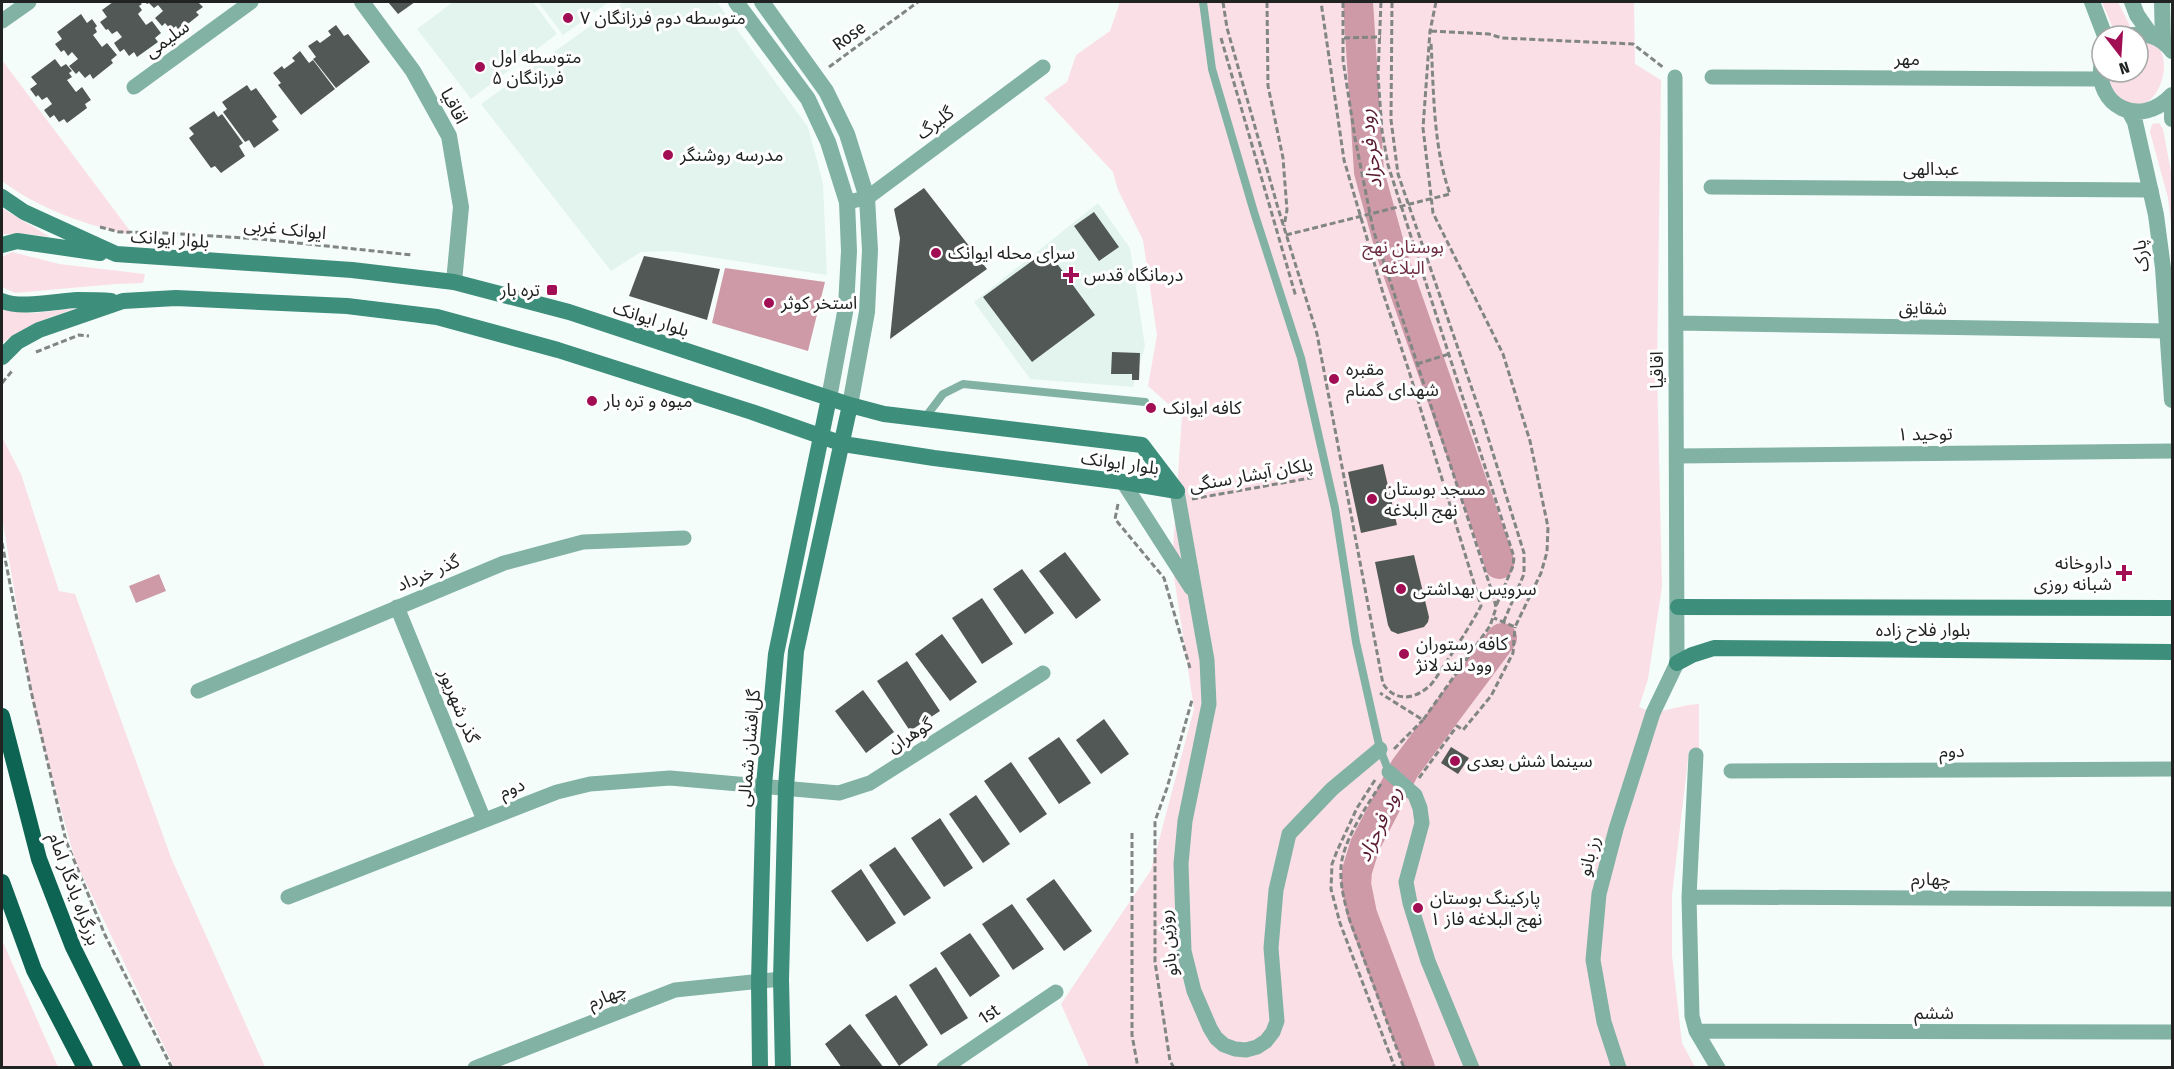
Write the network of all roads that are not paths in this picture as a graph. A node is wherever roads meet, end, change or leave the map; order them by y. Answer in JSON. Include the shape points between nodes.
{"nodes":[{"id":1,"x":29,"y":2,"type":"edge"},
{"id":2,"x":251,"y":2,"type":"edge"},
{"id":3,"x":362,"y":2,"type":"edge"},
{"id":4,"x":736,"y":2,"type":"edge"},
{"id":5,"x":762,"y":2,"type":"edge"},
{"id":6,"x":1203,"y":2,"type":"edge"},
{"id":7,"x":2092,"y":2,"type":"edge"},
{"id":8,"x":2132,"y":2,"type":"edge"},
{"id":9,"x":2162,"y":2,"type":"edge"},
{"id":10,"x":2,"y":21,"type":"edge"},
{"id":11,"x":2100,"y":24,"type":"edge"},
{"id":12,"x":2162,"y":42,"type":"edge"},
{"id":13,"x":1043,"y":67,"type":"dead end"},
{"id":14,"x":2090,"y":71,"type":"edge"},
{"id":15,"x":1676,"y":77,"type":"road end"},
{"id":16,"x":1712,"y":77,"type":"dead end"},
{"id":17,"x":2103,"y":84,"type":"edge"},
{"id":18,"x":134,"y":87,"type":"dead end"},
{"id":19,"x":2172,"y":96,"type":"edge"},
{"id":20,"x":2129,"y":111,"type":"junction"},
{"id":21,"x":2172,"y":119,"type":"edge"},
{"id":22,"x":1711,"y":187,"type":"dead end"},
{"id":23,"x":2151,"y":190,"type":"junction"},
{"id":24,"x":2,"y":197,"type":"edge"},
{"id":25,"x":867,"y":198,"type":"junction"},
{"id":26,"x":847,"y":202,"type":"junction"},
{"id":27,"x":2,"y":245,"type":"edge"},
{"id":28,"x":116,"y":254,"type":"junction"},
{"id":29,"x":454,"y":282,"type":"junction"},
{"id":30,"x":2,"y":301,"type":"edge"},
{"id":31,"x":123,"y":301,"type":"junction"},
{"id":32,"x":1677,"y":323,"type":"junction"},
{"id":33,"x":2168,"y":331,"type":"junction"},
{"id":34,"x":2,"y":357,"type":"edge"},
{"id":35,"x":829,"y":398,"type":"junction"},
{"id":36,"x":2172,"y":400,"type":"edge"},
{"id":37,"x":1145,"y":402,"type":"dead end"},
{"id":38,"x":850,"y":405,"type":"junction"},
{"id":39,"x":923,"y":420,"type":"junction"},
{"id":40,"x":820,"y":435,"type":"junction"},
{"id":41,"x":843,"y":444,"type":"junction"},
{"id":42,"x":2172,"y":451,"type":"edge"},
{"id":43,"x":1677,"y":456,"type":"junction"},
{"id":44,"x":1123,"y":482,"type":"junction"},
{"id":45,"x":1178,"y":496,"type":"junction"},
{"id":46,"x":684,"y":538,"type":"dead end"},
{"id":47,"x":1195,"y":593,"type":"junction"},
{"id":48,"x":397,"y":607,"type":"junction"},
{"id":49,"x":1678,"y":607,"type":"junction"},
{"id":50,"x":2172,"y":608,"type":"edge"},
{"id":51,"x":2172,"y":652,"type":"edge"},
{"id":52,"x":1677,"y":663,"type":"junction"},
{"id":53,"x":1043,"y":673,"type":"dead end"},
{"id":54,"x":198,"y":691,"type":"dead end"},
{"id":55,"x":2,"y":716,"type":"edge"},
{"id":56,"x":1696,"y":755,"type":"dead end"},
{"id":57,"x":1384,"y":761,"type":"junction"},
{"id":58,"x":2172,"y":770,"type":"edge"},
{"id":59,"x":1731,"y":771,"type":"dead end"},
{"id":60,"x":764,"y":785,"type":"junction"},
{"id":61,"x":786,"y":787,"type":"junction"},
{"id":62,"x":484,"y":820,"type":"junction"},
{"id":63,"x":2,"y":882,"type":"edge"},
{"id":64,"x":288,"y":897,"type":"dead end"},
{"id":65,"x":1689,"y":897,"type":"junction"},
{"id":66,"x":2172,"y":899,"type":"edge"},
{"id":67,"x":781,"y":979,"type":"junction"},
{"id":68,"x":759,"y":981,"type":"junction"},
{"id":69,"x":1056,"y":992,"type":"dead end"},
{"id":70,"x":1696,"y":1031,"type":"junction"},
{"id":71,"x":2172,"y":1032,"type":"edge"},
{"id":72,"x":85,"y":1068,"type":"edge"},
{"id":73,"x":133,"y":1068,"type":"edge"},
{"id":74,"x":475,"y":1068,"type":"edge"},
{"id":75,"x":760,"y":1068,"type":"edge"},
{"id":76,"x":783,"y":1068,"type":"edge"},
{"id":77,"x":944,"y":1068,"type":"edge"},
{"id":78,"x":1473,"y":1068,"type":"edge"},
{"id":79,"x":1619,"y":1068,"type":"edge"},
{"id":80,"x":1718,"y":1068,"type":"edge"}],
"edges":[{"from":1,"to":10,"type":"street"},
{"from":2,"to":18,"type":"street","name":"سلیمی"},
{"from":3,"to":29,"type":"street","name":"اقاقیا","via":[[413,71],[449,136],[461,207]]},
{"from":4,"to":26,"type":"street","via":[[808,99],[828,142]]},
{"from":5,"to":25,"type":"street","via":[[826,91],[847,134]]},
{"from":6,"to":57,"type":"lane","via":[[1212,69],[1301,358],[1335,508],[1356,642]]},
{"from":7,"to":11,"type":"street"},
{"from":8,"to":12,"type":"street","via":[[2137,15]]},
{"from":9,"to":12,"type":"street"},
{"from":13,"to":25,"type":"street","name":"گلبرگ"},
{"from":14,"to":16,"type":"street","name":"مهر"},
{"from":15,"to":32,"type":"street","name":"اقاقیا"},
{"from":17,"to":20,"type":"street","via":[[2110,99]]},
{"from":19,"to":20,"type":"street","via":[[2154,110]]},
{"from":19,"to":21,"type":"street"},
{"from":20,"to":23,"type":"street","name":"پارک"},
{"from":22,"to":23,"type":"street","name":"عبدالهی"},
{"from":23,"to":33,"type":"street","name":"پارک"},
{"from":24,"to":28,"type":"main road","name":"بلوار ایوانک","via":[[24,212]]},
{"from":25,"to":26,"type":"street","name":"گلبرگ"},
{"from":25,"to":38,"type":"street","via":[[867,312]]},
{"from":26,"to":35,"type":"street","via":[[846,307]]},
{"from":27,"to":28,"type":"main road","via":[[17,241]]},
{"from":28,"to":29,"type":"main road","name":"بلوار ایوانک","via":[[352,270]]},
{"from":29,"to":35,"type":"main road","name":"بلوار ایوانک","via":[[569,312]]},
{"from":30,"to":31,"type":"main road"},
{"from":31,"to":34,"type":"main road","name":"بلوار ایوانک","via":[[39,330],[17,342]]},
{"from":31,"to":40,"type":"main road","name":"بلوار ایوانک","via":[[176,298],[347,306],[437,317],[558,350]]},
{"from":32,"to":33,"type":"street","name":"شقایق"},
{"from":32,"to":43,"type":"street","name":"اقاقیا"},
{"from":33,"to":36,"type":"street","name":"پارک"},
{"from":35,"to":38,"type":"main road","name":"بلوار ایوانک"},
{"from":35,"to":40,"type":"main road","name":"گل‌افشان شمالی"},
{"from":37,"to":39,"type":"lane","via":[[963,384],[943,394]]},
{"from":38,"to":39,"type":"main road","name":"بلوار ایوانک"},
{"from":38,"to":41,"type":"main road"},
{"from":39,"to":45,"type":"main road","name":"بلوار ایوانک","via":[[1142,445]]},
{"from":40,"to":41,"type":"main road","name":"بلوار ایوانک"},
{"from":40,"to":60,"type":"main road","name":"گل‌افشان شمالی","via":[[776,654]]},
{"from":41,"to":44,"type":"main road","name":"بلوار ایوانک"},
{"from":41,"to":61,"type":"main road","via":[[796,651]]},
{"from":42,"to":43,"type":"street","name":"توحید ۱"},
{"from":43,"to":49,"type":"street","name":"اقاقیا"},
{"from":44,"to":45,"type":"main road","name":"بلوار ایوانک"},
{"from":44,"to":47,"type":"street"},
{"from":45,"to":47,"type":"street"},
{"from":46,"to":48,"type":"street","name":"گذر خرداد","via":[[583,542],[504,562]]},
{"from":47,"to":57,"type":"street","name":"روژین بانو","via":[[1207,660],[1209,704],[1185,821],[1181,864],[1184,951],[1194,991],[1210,1028],[1224,1045],[1246,1050],[1257,1047],[1273,1032],[1276,1021],[1271,948],[1276,890],[1289,834],[1332,789]]},
{"from":48,"to":54,"type":"street","name":"گذر خرداد"},
{"from":48,"to":62,"type":"street","name":"گذر شهریور"},
{"from":49,"to":50,"type":"main road","name":"بلوار فلاح زاده"},
{"from":49,"to":52,"type":"street","name":"اقاقیا"},
{"from":51,"to":52,"type":"main road","name":"بلوار فلاح زاده","via":[[1714,648]]},
{"from":52,"to":79,"type":"street","name":"رز بانو","via":[[1653,713],[1599,894],[1593,960],[1604,1022]]},
{"from":53,"to":61,"type":"street","name":"گوهران","via":[[870,783],[839,793]]},
{"from":55,"to":73,"type":"highway","name":"بزرگراه یادگار امام","via":[[39,859],[73,947]]},
{"from":56,"to":65,"type":"street"},
{"from":57,"to":78,"type":"street","via":[[1413,793],[1422,823],[1406,882],[1410,903],[1428,961]]},
{"from":58,"to":59,"type":"street","name":"دوم"},
{"from":60,"to":61,"type":"street","name":"گوهران"},
{"from":60,"to":62,"type":"street","name":"دوم","via":[[670,778],[590,784],[557,792]]},
{"from":60,"to":68,"type":"main road","name":"گل‌افشان شمالی"},
{"from":61,"to":67,"type":"main road"},
{"from":62,"to":64,"type":"street","name":"دوم"},
{"from":63,"to":72,"type":"highway","via":[[34,970]]},
{"from":65,"to":66,"type":"street","name":"چهارم"},
{"from":65,"to":70,"type":"street","via":[[1692,1016]]},
{"from":67,"to":68,"type":"street","name":"چهارم"},
{"from":67,"to":76,"type":"main road"},
{"from":68,"to":74,"type":"street","name":"چهارم","via":[[675,990]]},
{"from":68,"to":75,"type":"main road","name":"گل‌افشان شمالی"},
{"from":69,"to":77,"type":"street","name":"1st"},
{"from":70,"to":71,"type":"street","name":"ششم"},
{"from":70,"to":80,"type":"street"}]}
